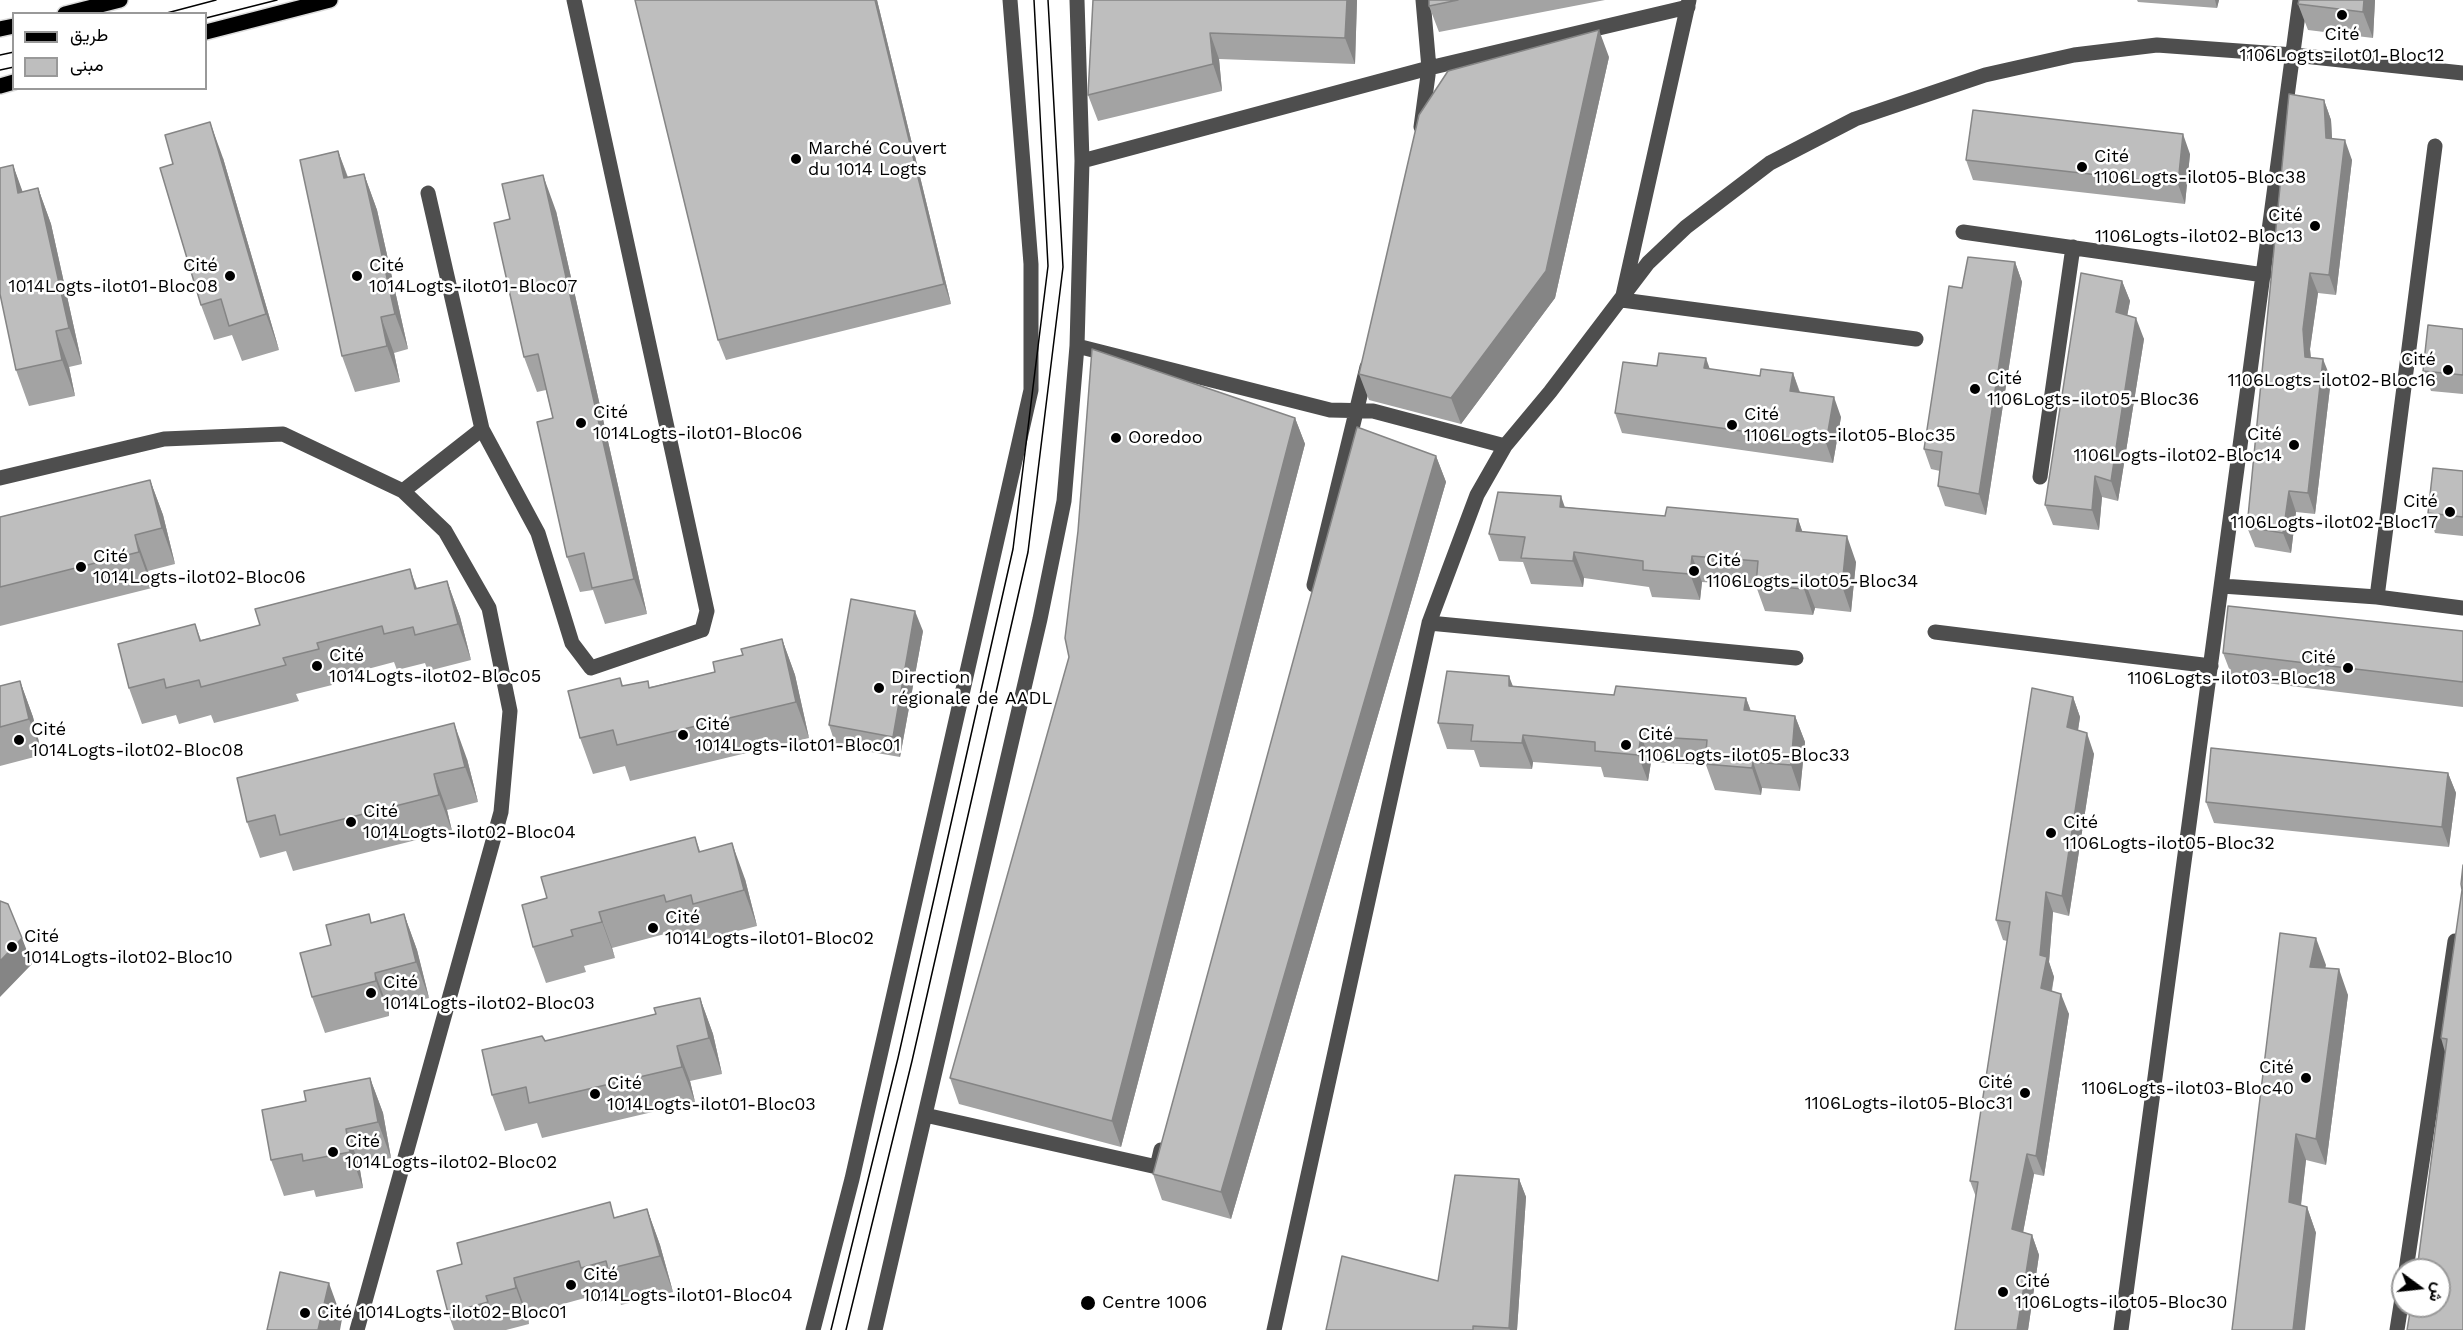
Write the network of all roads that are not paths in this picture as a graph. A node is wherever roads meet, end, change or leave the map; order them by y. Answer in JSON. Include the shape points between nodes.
{"nodes":[{"id":1,"x":120,"y":0,"type":"edge"},
{"id":2,"x":330,"y":0,"type":"edge"},
{"id":3,"x":574,"y":0,"type":"edge"},
{"id":4,"x":1010,"y":0,"type":"edge"},
{"id":5,"x":1077,"y":0,"type":"edge"},
{"id":6,"x":1423,"y":0,"type":"edge"},
{"id":7,"x":2300,"y":0,"type":"edge"},
{"id":8,"x":1688,"y":4,"type":"edge"},
{"id":9,"x":73,"y":12,"type":"edge"},
{"id":10,"x":207,"y":32,"type":"edge"},
{"id":11,"x":2294,"y":55,"type":"junction"},
{"id":12,"x":1429,"y":68,"type":"junction"},
{"id":13,"x":2463,"y":72,"type":"edge"},
{"id":14,"x":1419,"y":138,"type":"edge"},
{"id":15,"x":2435,"y":146,"type":"dead end"},
{"id":16,"x":1082,"y":161,"type":"junction"},
{"id":17,"x":428,"y":193,"type":"dead end"},
{"id":18,"x":1963,"y":232,"type":"dead end"},
{"id":19,"x":2073,"y":247,"type":"junction"},
{"id":20,"x":2264,"y":274,"type":"junction"},
{"id":21,"x":1622,"y":300,"type":"junction"},
{"id":22,"x":1916,"y":339,"type":"dead end"},
{"id":23,"x":1077,"y":346,"type":"junction"},
{"id":24,"x":1370,"y":355,"type":"edge"},
{"id":25,"x":1357,"y":412,"type":"junction"},
{"id":26,"x":482,"y":429,"type":"junction"},
{"id":27,"x":1505,"y":446,"type":"junction"},
{"id":28,"x":2040,"y":477,"type":"dead end"},
{"id":29,"x":0,"y":478,"type":"edge"},
{"id":30,"x":403,"y":490,"type":"junction"},
{"id":31,"x":2222,"y":586,"type":"junction"},
{"id":32,"x":2377,"y":597,"type":"junction"},
{"id":33,"x":1309,"y":605,"type":"edge"},
{"id":34,"x":2463,"y":608,"type":"edge"},
{"id":35,"x":1429,"y":623,"type":"junction"},
{"id":36,"x":1935,"y":633,"type":"dead end"},
{"id":37,"x":1796,"y":658,"type":"dead end"},
{"id":38,"x":2211,"y":666,"type":"junction"},
{"id":39,"x":2458,"y":920,"type":"edge"},
{"id":40,"x":925,"y":1115,"type":"junction"},
{"id":41,"x":1166,"y":1133,"type":"edge"},
{"id":42,"x":2408,"y":1258,"type":"edge"},
{"id":43,"x":357,"y":1330,"type":"edge"},
{"id":44,"x":813,"y":1330,"type":"edge"},
{"id":45,"x":875,"y":1330,"type":"edge"},
{"id":46,"x":1274,"y":1330,"type":"edge"},
{"id":47,"x":2121,"y":1330,"type":"edge"}],
"edges":[{"from":1,"to":9,"type":"main road"},
{"from":2,"to":10,"type":"main road"},
{"from":3,"to":26,"type":"street","via":[[707,611],[702,630],[591,668],[572,643],[537,533]]},
{"from":4,"to":44,"type":"street","via":[[1031,264],[1031,390],[852,1179]]},
{"from":5,"to":16,"type":"street"},
{"from":6,"to":12,"type":"street"},
{"from":7,"to":11,"type":"street"},
{"from":8,"to":12,"type":"street"},
{"from":8,"to":21,"type":"street"},
{"from":11,"to":13,"type":"street"},
{"from":11,"to":20,"type":"street"},
{"from":11,"to":21,"type":"street","via":[[2157,45],[2074,55],[1985,75],[1855,118],[1770,163],[1686,227],[1648,263]]},
{"from":12,"to":14,"type":"street"},
{"from":12,"to":16,"type":"street"},
{"from":15,"to":32,"type":"street"},
{"from":16,"to":23,"type":"street"},
{"from":17,"to":26,"type":"street"},
{"from":18,"to":19,"type":"street"},
{"from":19,"to":20,"type":"street"},
{"from":19,"to":28,"type":"street"},
{"from":20,"to":31,"type":"street"},
{"from":21,"to":22,"type":"street"},
{"from":21,"to":27,"type":"street"},
{"from":23,"to":25,"type":"street","via":[[1330,410]]},
{"from":23,"to":40,"type":"street","via":[[1062,512]]},
{"from":24,"to":25,"type":"street"},
{"from":25,"to":27,"type":"street","via":[[1373,411]]},
{"from":25,"to":33,"type":"street"},
{"from":26,"to":30,"type":"street"},
{"from":27,"to":35,"type":"street","via":[[1477,495]]},
{"from":29,"to":30,"type":"street","via":[[164,439],[283,434]]},
{"from":30,"to":43,"type":"street","via":[[445,531],[489,608],[510,711],[501,812]]},
{"from":31,"to":32,"type":"street"},
{"from":31,"to":38,"type":"street"},
{"from":32,"to":34,"type":"street"},
{"from":35,"to":37,"type":"street"},
{"from":35,"to":46,"type":"street"},
{"from":36,"to":38,"type":"street"},
{"from":38,"to":47,"type":"street"},
{"from":39,"to":42,"type":"street"},
{"from":40,"to":41,"type":"street","via":[[1157,1167]]},
{"from":40,"to":45,"type":"street"}]}
